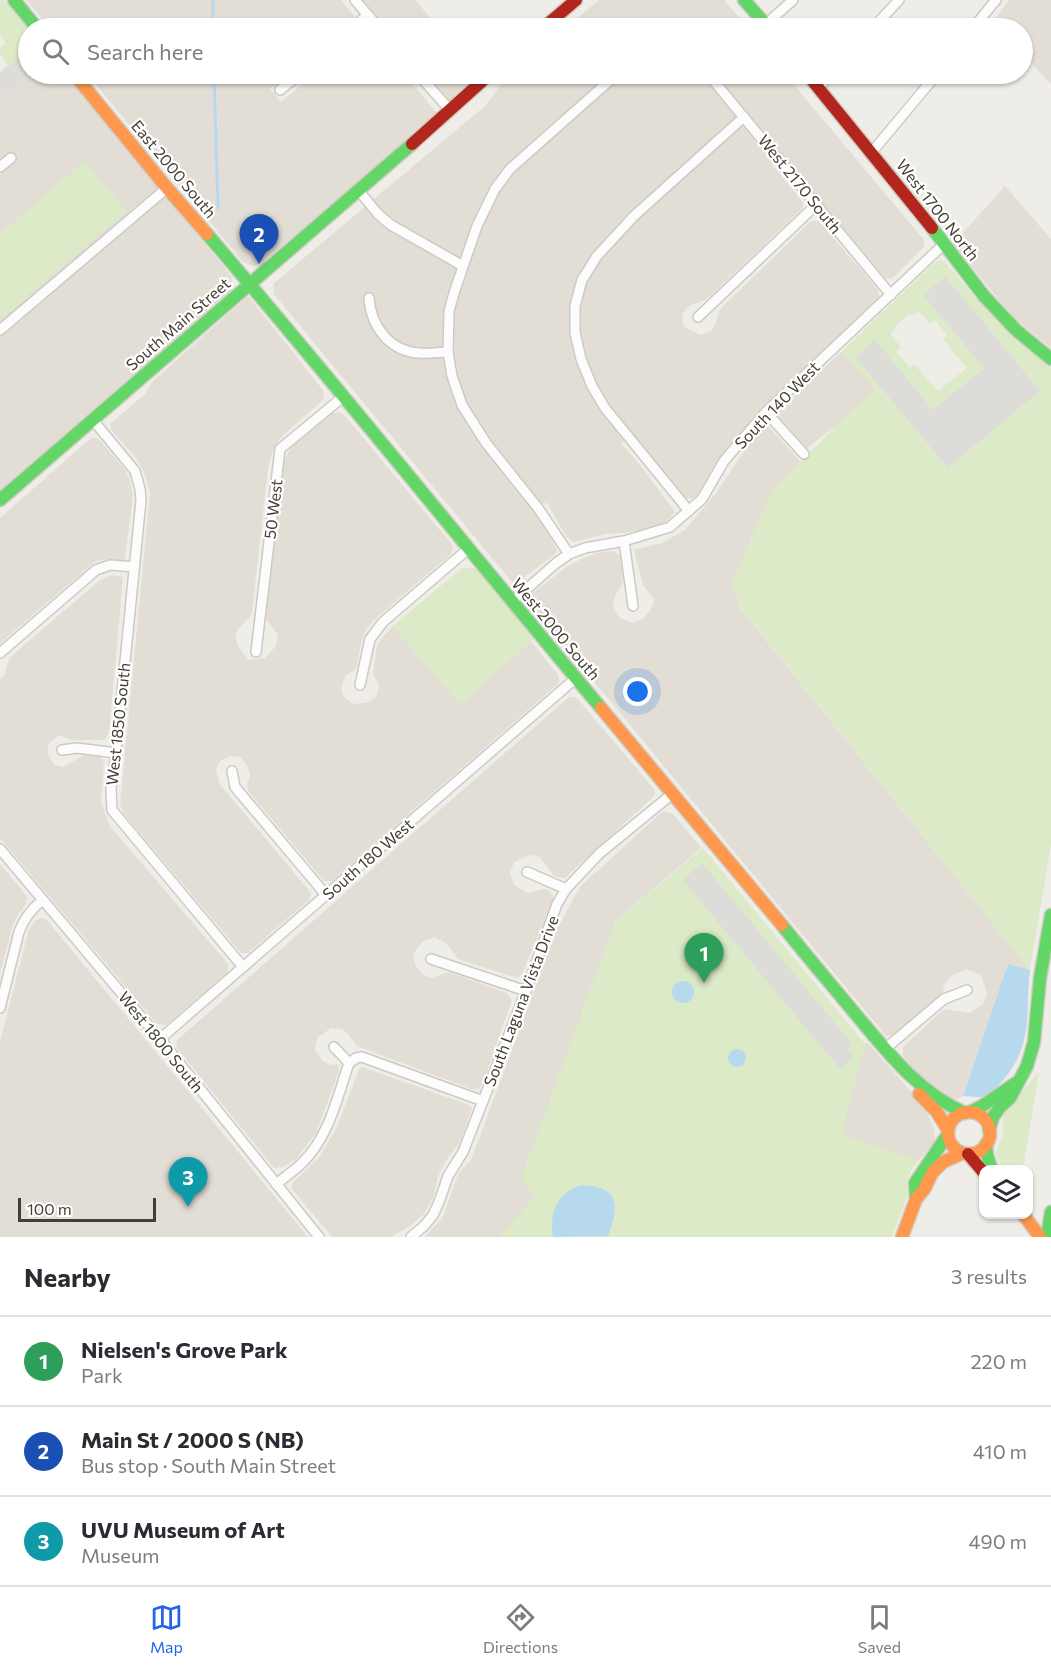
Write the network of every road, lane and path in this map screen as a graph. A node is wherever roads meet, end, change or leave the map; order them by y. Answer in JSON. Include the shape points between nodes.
{"nodes":[{"id":1,"x":14,"y":0,"type":"edge"},
{"id":2,"x":355,"y":0,"type":"edge"},
{"id":3,"x":576,"y":0,"type":"edge"},
{"id":4,"x":744,"y":0,"type":"edge"},
{"id":5,"x":793,"y":0,"type":"edge"},
{"id":6,"x":899,"y":0,"type":"edge"},
{"id":7,"x":996,"y":0,"type":"edge"},
{"id":8,"x":368,"y":15,"type":"junction"},
{"id":9,"x":29,"y":18,"type":"edge"},
{"id":10,"x":364,"y":18,"type":"edge"},
{"id":11,"x":371,"y":18,"type":"edge"},
{"id":12,"x":555,"y":18,"type":"edge"},
{"id":13,"x":760,"y":18,"type":"edge"},
{"id":14,"x":775,"y":18,"type":"edge"},
{"id":15,"x":882,"y":18,"type":"edge"},
{"id":16,"x":981,"y":18,"type":"edge"},
{"id":17,"x":82,"y":84,"type":"edge"},
{"id":18,"x":288,"y":84,"type":"edge"},
{"id":19,"x":427,"y":84,"type":"edge"},
{"id":20,"x":478,"y":84,"type":"edge"},
{"id":21,"x":605,"y":84,"type":"edge"},
{"id":22,"x":716,"y":84,"type":"edge"},
{"id":23,"x":815,"y":84,"type":"edge"},
{"id":24,"x":822,"y":84,"type":"edge"},
{"id":25,"x":929,"y":84,"type":"edge"},
{"id":26,"x":818,"y":88,"type":"junction"},
{"id":27,"x":280,"y":90,"type":"dead end"},
{"id":28,"x":449,"y":109,"type":"junction"},
{"id":29,"x":744,"y":117,"type":"junction"},
{"id":30,"x":872,"y":153,"type":"junction"},
{"id":31,"x":11,"y":158,"type":"dead end"},
{"id":32,"x":0,"y":167,"type":"edge"},
{"id":33,"x":167,"y":188,"type":"junction"},
{"id":34,"x":359,"y":191,"type":"junction"},
{"id":35,"x":816,"y":205,"type":"junction"},
{"id":36,"x":945,"y":243,"type":"junction"},
{"id":37,"x":463,"y":266,"type":"junction"},
{"id":38,"x":250,"y":284,"type":"junction"},
{"id":39,"x":891,"y":295,"type":"junction"},
{"id":40,"x":369,"y":298,"type":"dead end"},
{"id":41,"x":698,"y":317,"type":"dead end"},
{"id":42,"x":0,"y":330,"type":"edge"},
{"id":43,"x":448,"y":352,"type":"junction"},
{"id":44,"x":1051,"y":359,"type":"edge"},
{"id":45,"x":344,"y":396,"type":"junction"},
{"id":46,"x":766,"y":412,"type":"junction"},
{"id":47,"x":93,"y":420,"type":"junction"},
{"id":48,"x":804,"y":454,"type":"dead end"},
{"id":49,"x":0,"y":500,"type":"edge"},
{"id":50,"x":689,"y":511,"type":"junction"},
{"id":51,"x":624,"y":540,"type":"junction"},
{"id":52,"x":468,"y":549,"type":"junction"},
{"id":53,"x":569,"y":554,"type":"junction"},
{"id":54,"x":134,"y":567,"type":"junction"},
{"id":55,"x":512,"y":602,"type":"junction"},
{"id":56,"x":633,"y":606,"type":"dead end"},
{"id":57,"x":256,"y":652,"type":"dead end"},
{"id":58,"x":0,"y":653,"type":"edge"},
{"id":59,"x":576,"y":678,"type":"junction"},
{"id":60,"x":360,"y":686,"type":"dead end"},
{"id":61,"x":62,"y":750,"type":"dead end"},
{"id":62,"x":116,"y":753,"type":"junction"},
{"id":63,"x":232,"y":771,"type":"dead end"},
{"id":64,"x":672,"y":794,"type":"junction"},
{"id":65,"x":0,"y":849,"type":"edge"},
{"id":66,"x":527,"y":872,"type":"dead end"},
{"id":67,"x":566,"y":889,"type":"junction"},
{"id":68,"x":326,"y":895,"type":"junction"},
{"id":69,"x":43,"y":900,"type":"junction"},
{"id":70,"x":1051,"y":915,"type":"edge"},
{"id":71,"x":431,"y":959,"type":"dead end"},
{"id":72,"x":243,"y":967,"type":"junction"},
{"id":73,"x":967,"y":990,"type":"dead end"},
{"id":74,"x":526,"y":991,"type":"junction"},
{"id":75,"x":0,"y":1008,"type":"edge"},
{"id":76,"x":160,"y":1039,"type":"junction"},
{"id":77,"x":334,"y":1047,"type":"dead end"},
{"id":78,"x":885,"y":1049,"type":"junction"},
{"id":79,"x":349,"y":1063,"type":"junction"},
{"id":80,"x":1017,"y":1082,"type":"junction"},
{"id":81,"x":483,"y":1101,"type":"junction"},
{"id":82,"x":967,"y":1113,"type":"junction"},
{"id":83,"x":989,"y":1130,"type":"junction"},
{"id":84,"x":948,"y":1132,"type":"junction"},
{"id":85,"x":987,"y":1144,"type":"junction"},
{"id":86,"x":966,"y":1154,"type":"junction"},
{"id":87,"x":990,"y":1165,"type":"edge"},
{"id":88,"x":979,"y":1168,"type":"edge"},
{"id":89,"x":276,"y":1184,"type":"junction"},
{"id":90,"x":916,"y":1199,"type":"junction"},
{"id":91,"x":1051,"y":1212,"type":"edge"},
{"id":92,"x":1025,"y":1219,"type":"edge"},
{"id":93,"x":319,"y":1237,"type":"edge"},
{"id":94,"x":411,"y":1237,"type":"edge"},
{"id":95,"x":902,"y":1237,"type":"edge"},
{"id":96,"x":1040,"y":1237,"type":"edge"},
{"id":97,"x":1047,"y":1237,"type":"edge"}],
"edges":[{"from":1,"to":9,"type":"main road"},
{"from":2,"to":8,"type":"street"},
{"from":3,"to":12,"type":"main road"},
{"from":4,"to":13,"type":"main road"},
{"from":5,"to":14,"type":"street"},
{"from":6,"to":15,"type":"street"},
{"from":7,"to":16,"type":"street"},
{"from":8,"to":10,"type":"street"},
{"from":8,"to":11,"type":"street"},
{"from":17,"to":33,"type":"main road","name":"East 2000 South"},
{"from":18,"to":27,"type":"street"},
{"from":19,"to":28,"type":"street"},
{"from":20,"to":28,"type":"main road","name":"South Main Street"},
{"from":21,"to":37,"type":"street","via":[[510,169],[486,207]]},
{"from":22,"to":29,"type":"street","name":"West 2170 South"},
{"from":23,"to":26,"type":"main road","name":"West 1700 North"},
{"from":24,"to":26,"type":"street"},
{"from":25,"to":30,"type":"street"},
{"from":26,"to":30,"type":"main road","name":"West 1700 North"},
{"from":28,"to":34,"type":"main road","name":"South Main Street"},
{"from":29,"to":35,"type":"street","name":"West 2170 South"},
{"from":29,"to":50,"type":"street","via":[[634,216],[597,256],[582,280],[575,306],[575,333],[592,386],[605,408]]},
{"from":30,"to":36,"type":"main road","name":"West 1700 North"},
{"from":31,"to":32,"type":"street"},
{"from":33,"to":38,"type":"main road","name":"East 2000 South"},
{"from":33,"to":42,"type":"street"},
{"from":34,"to":37,"type":"street","via":[[391,225]]},
{"from":34,"to":38,"type":"main road","name":"South Main Street"},
{"from":35,"to":39,"type":"street","name":"West 2170 South"},
{"from":35,"to":41,"type":"street"},
{"from":36,"to":39,"type":"street","name":"South 140 West"},
{"from":36,"to":44,"type":"main road","name":"West 1700 North","via":[[997,311]]},
{"from":37,"to":43,"type":"street","via":[[449,311]]},
{"from":38,"to":45,"type":"main road","name":"West 2000 South"},
{"from":38,"to":47,"type":"main road","name":"South Main Street"},
{"from":39,"to":46,"type":"street","name":"South 140 West"},
{"from":40,"to":43,"type":"street","via":[[378,329],[396,346],[420,354]]},
{"from":43,"to":53,"type":"street","via":[[455,385],[468,416]]},
{"from":45,"to":52,"type":"main road","name":"West 2000 South"},
{"from":45,"to":57,"type":"street","name":"50 West","via":[[280,449]]},
{"from":46,"to":48,"type":"street"},
{"from":46,"to":50,"type":"street","name":"South 140 West","via":[[724,461],[702,499]]},
{"from":47,"to":49,"type":"main road","name":"South Main Street"},
{"from":47,"to":54,"type":"street","name":"West 1850 South","via":[[135,471],[141,500]]},
{"from":50,"to":51,"type":"street","name":"South 140 West","via":[[670,527]]},
{"from":51,"to":53,"type":"street","name":"South 140 West"},
{"from":51,"to":56,"type":"street"},
{"from":52,"to":55,"type":"main road","name":"West 2000 South"},
{"from":52,"to":60,"type":"street","via":[[383,621],[370,639]]},
{"from":53,"to":55,"type":"street","name":"South 140 West"},
{"from":54,"to":58,"type":"street","via":[[110,565],[96,570]]},
{"from":54,"to":62,"type":"street","name":"West 1850 South"},
{"from":55,"to":59,"type":"main road","name":"West 2000 South"},
{"from":59,"to":64,"type":"main road","name":"West 2000 South"},
{"from":59,"to":68,"type":"street","name":"South 180 West"},
{"from":61,"to":62,"type":"street"},
{"from":62,"to":72,"type":"street","name":"West 1850 South","via":[[112,810]]},
{"from":63,"to":68,"type":"street","via":[[235,787]]},
{"from":64,"to":67,"type":"street","name":"South Laguna Vista Drive","via":[[600,853]]},
{"from":64,"to":78,"type":"main road","name":"West 2000 South"},
{"from":65,"to":69,"type":"street","name":"West 1800 South"},
{"from":66,"to":67,"type":"street"},
{"from":67,"to":74,"type":"street","name":"South Laguna Vista Drive"},
{"from":68,"to":72,"type":"street","name":"South 180 West"},
{"from":69,"to":75,"type":"street","via":[[21,926]]},
{"from":69,"to":76,"type":"street","name":"West 1800 South"},
{"from":70,"to":80,"type":"main road","via":[[1034,1042]]},
{"from":71,"to":74,"type":"street"},
{"from":72,"to":76,"type":"street","name":"South 180 West"},
{"from":73,"to":78,"type":"street","via":[[944,999]]},
{"from":74,"to":81,"type":"street","name":"South Laguna Vista Drive"},
{"from":76,"to":89,"type":"street","name":"West 1800 South"},
{"from":77,"to":79,"type":"street"},
{"from":78,"to":82,"type":"main road","name":"West 2000 South","via":[[928,1092]]},
{"from":78,"to":84,"type":"main road","name":"West 2000 South","via":[[890,1064],[932,1106]]},
{"from":79,"to":81,"type":"street","via":[[362,1057]]},
{"from":79,"to":89,"type":"street","via":[[318,1144]]},
{"from":80,"to":82,"type":"main road","via":[[990,1103]]},
{"from":80,"to":83,"type":"main road","via":[[1010,1098],[993,1117]]},
{"from":81,"to":94,"type":"street","name":"South Laguna Vista Drive","via":[[434,1215]]},
{"from":82,"to":83,"type":"main road","via":[[983,1118]]},
{"from":82,"to":84,"type":"main road","via":[[954,1119]]},
{"from":83,"to":85,"type":"main road"},
{"from":84,"to":86,"type":"main road","via":[[952,1146]]},
{"from":84,"to":90,"type":"main road","via":[[915,1183]]},
{"from":85,"to":86,"type":"main road","via":[[979,1152]]},
{"from":85,"to":87,"type":"main road"},
{"from":86,"to":88,"type":"main road"},
{"from":86,"to":90,"type":"main road","via":[[937,1166]]},
{"from":89,"to":93,"type":"street","name":"West 1800 South"},
{"from":90,"to":95,"type":"main road"},
{"from":91,"to":97,"type":"main road"},
{"from":92,"to":96,"type":"main road"}]}
